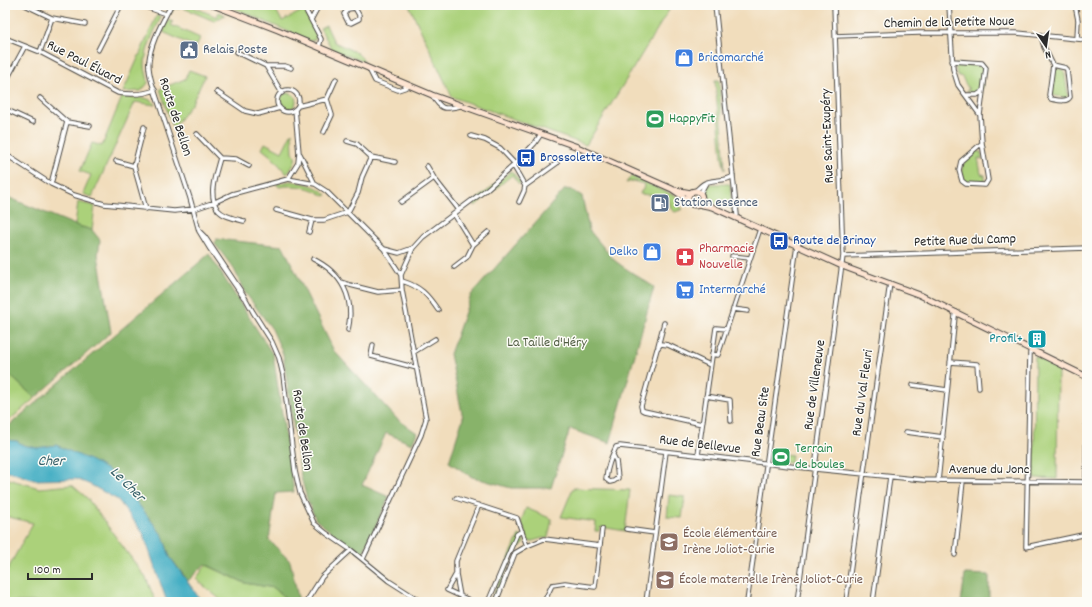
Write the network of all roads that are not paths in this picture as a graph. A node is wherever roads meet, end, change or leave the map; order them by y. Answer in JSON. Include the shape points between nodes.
{"nodes":[{"id":1,"x":25,"y":5,"type":"edge"},
{"id":2,"x":121,"y":5,"type":"edge"},
{"id":3,"x":140,"y":5,"type":"edge"},
{"id":4,"x":170,"y":5,"type":"edge"},
{"id":5,"x":213,"y":5,"type":"edge"},
{"id":6,"x":220,"y":5,"type":"edge"},
{"id":7,"x":303,"y":5,"type":"edge"},
{"id":8,"x":319,"y":5,"type":"edge"},
{"id":9,"x":715,"y":5,"type":"edge"},
{"id":10,"x":834,"y":5,"type":"edge"},
{"id":11,"x":949,"y":5,"type":"edge"},
{"id":12,"x":1075,"y":5,"type":"edge"},
{"id":13,"x":347,"y":7,"type":"edge"},
{"id":14,"x":167,"y":12,"type":"junction"},
{"id":15,"x":236,"y":13,"type":"junction"},
{"id":16,"x":52,"y":18,"type":"junction"},
{"id":17,"x":311,"y":20,"type":"junction"},
{"id":18,"x":84,"y":24,"type":"dead end"},
{"id":19,"x":951,"y":33,"type":"junction"},
{"id":20,"x":1041,"y":35,"type":"junction"},
{"id":21,"x":835,"y":36,"type":"junction"},
{"id":22,"x":5,"y":38,"type":"edge"},
{"id":23,"x":1077,"y":39,"type":"junction"},
{"id":24,"x":1087,"y":40,"type":"edge"},
{"id":25,"x":24,"y":46,"type":"junction"},
{"id":26,"x":319,"y":47,"type":"junction"},
{"id":27,"x":98,"y":50,"type":"dead end"},
{"id":28,"x":40,"y":52,"type":"junction"},
{"id":29,"x":237,"y":52,"type":"dead end"},
{"id":30,"x":952,"y":61,"type":"junction"},
{"id":31,"x":1053,"y":65,"type":"junction"},
{"id":32,"x":266,"y":66,"type":"junction"},
{"id":33,"x":291,"y":68,"type":"dead end"},
{"id":34,"x":369,"y":69,"type":"junction"},
{"id":35,"x":336,"y":79,"type":"dead end"},
{"id":36,"x":5,"y":83,"type":"edge"},
{"id":37,"x":410,"y":86,"type":"junction"},
{"id":38,"x":155,"y":90,"type":"junction"},
{"id":39,"x":983,"y":91,"type":"junction"},
{"id":40,"x":217,"y":92,"type":"dead end"},
{"id":41,"x":282,"y":93,"type":"junction"},
{"id":42,"x":966,"y":95,"type":"junction"},
{"id":43,"x":40,"y":98,"type":"dead end"},
{"id":44,"x":327,"y":99,"type":"junction"},
{"id":45,"x":280,"y":108,"type":"junction"},
{"id":46,"x":296,"y":108,"type":"junction"},
{"id":47,"x":5,"y":109,"type":"edge"},
{"id":48,"x":980,"y":115,"type":"junction"},
{"id":49,"x":33,"y":122,"type":"dead end"},
{"id":50,"x":68,"y":122,"type":"junction"},
{"id":51,"x":90,"y":126,"type":"dead end"},
{"id":52,"x":144,"y":127,"type":"dead end"},
{"id":53,"x":324,"y":132,"type":"dead end"},
{"id":54,"x":196,"y":134,"type":"dead end"},
{"id":55,"x":541,"y":134,"type":"junction"},
{"id":56,"x":471,"y":136,"type":"dead end"},
{"id":57,"x":347,"y":141,"type":"dead end"},
{"id":58,"x":982,"y":143,"type":"junction"},
{"id":59,"x":299,"y":153,"type":"junction"},
{"id":60,"x":5,"y":154,"type":"edge"},
{"id":61,"x":371,"y":157,"type":"junction"},
{"id":62,"x":220,"y":158,"type":"junction"},
{"id":63,"x":116,"y":161,"type":"dead end"},
{"id":64,"x":395,"y":162,"type":"dead end"},
{"id":65,"x":557,"y":163,"type":"dead end"},
{"id":66,"x":514,"y":165,"type":"junction"},
{"id":67,"x":134,"y":166,"type":"junction"},
{"id":68,"x":249,"y":166,"type":"dead end"},
{"id":69,"x":427,"y":166,"type":"dead end"},
{"id":70,"x":733,"y":176,"type":"junction"},
{"id":71,"x":434,"y":178,"type":"junction"},
{"id":72,"x":288,"y":179,"type":"junction"},
{"id":73,"x":51,"y":184,"type":"junction"},
{"id":74,"x":315,"y":184,"type":"junction"},
{"id":75,"x":524,"y":186,"type":"junction"},
{"id":76,"x":672,"y":189,"type":"junction"},
{"id":77,"x":697,"y":194,"type":"junction"},
{"id":78,"x":688,"y":200,"type":"junction"},
{"id":79,"x":215,"y":202,"type":"junction"},
{"id":80,"x":401,"y":202,"type":"dead end"},
{"id":81,"x":519,"y":202,"type":"dead end"},
{"id":82,"x":698,"y":204,"type":"junction"},
{"id":83,"x":712,"y":207,"type":"junction"},
{"id":84,"x":146,"y":209,"type":"junction"},
{"id":85,"x":194,"y":209,"type":"junction"},
{"id":86,"x":276,"y":210,"type":"dead end"},
{"id":87,"x":459,"y":210,"type":"junction"},
{"id":88,"x":348,"y":212,"type":"junction"},
{"id":89,"x":454,"y":214,"type":"junction"},
{"id":90,"x":736,"y":218,"type":"junction"},
{"id":91,"x":244,"y":220,"type":"dead end"},
{"id":92,"x":312,"y":220,"type":"junction"},
{"id":93,"x":760,"y":229,"type":"junction"},
{"id":94,"x":309,"y":232,"type":"dead end"},
{"id":95,"x":488,"y":232,"type":"dead end"},
{"id":96,"x":473,"y":245,"type":"junction"},
{"id":97,"x":797,"y":245,"type":"junction"},
{"id":98,"x":413,"y":248,"type":"junction"},
{"id":99,"x":1087,"y":248,"type":"edge"},
{"id":100,"x":384,"y":249,"type":"junction"},
{"id":101,"x":732,"y":256,"type":"dead end"},
{"id":102,"x":843,"y":256,"type":"junction"},
{"id":103,"x":750,"y":258,"type":"junction"},
{"id":104,"x":313,"y":259,"type":"dead end"},
{"id":105,"x":842,"y":266,"type":"junction"},
{"id":106,"x":454,"y":267,"type":"dead end"},
{"id":107,"x":402,"y":275,"type":"junction"},
{"id":108,"x":402,"y":281,"type":"junction"},
{"id":109,"x":341,"y":282,"type":"junction"},
{"id":110,"x":890,"y":283,"type":"junction"},
{"id":111,"x":350,"y":285,"type":"junction"},
{"id":112,"x":402,"y":290,"type":"junction"},
{"id":113,"x":347,"y":292,"type":"junction"},
{"id":114,"x":734,"y":309,"type":"junction"},
{"id":115,"x":438,"y":310,"type":"dead end"},
{"id":116,"x":748,"y":311,"type":"dead end"},
{"id":117,"x":956,"y":312,"type":"junction"},
{"id":118,"x":664,"y":323,"type":"dead end"},
{"id":119,"x":727,"y":329,"type":"junction"},
{"id":120,"x":348,"y":330,"type":"dead end"},
{"id":121,"x":434,"y":339,"type":"dead end"},
{"id":122,"x":373,"y":345,"type":"dead end"},
{"id":123,"x":658,"y":346,"type":"junction"},
{"id":124,"x":1031,"y":349,"type":"junction"},
{"id":125,"x":414,"y":352,"type":"junction"},
{"id":126,"x":712,"y":354,"type":"junction"},
{"id":127,"x":950,"y":362,"type":"junction"},
{"id":128,"x":710,"y":365,"type":"junction"},
{"id":129,"x":417,"y":368,"type":"junction"},
{"id":130,"x":1087,"y":378,"type":"edge"},
{"id":131,"x":912,"y":385,"type":"dead end"},
{"id":132,"x":979,"y":388,"type":"dead end"},
{"id":133,"x":947,"y":390,"type":"junction"},
{"id":134,"x":706,"y":396,"type":"junction"},
{"id":135,"x":731,"y":421,"type":"dead end"},
{"id":136,"x":702,"y":424,"type":"junction"},
{"id":137,"x":906,"y":432,"type":"dead end"},
{"id":138,"x":943,"y":437,"type":"junction"},
{"id":139,"x":666,"y":452,"type":"junction"},
{"id":140,"x":613,"y":455,"type":"junction"},
{"id":141,"x":698,"y":456,"type":"junction"},
{"id":142,"x":766,"y":463,"type":"junction"},
{"id":143,"x":815,"y":469,"type":"junction"},
{"id":144,"x":863,"y":474,"type":"junction"},
{"id":145,"x":890,"y":477,"type":"junction"},
{"id":146,"x":938,"y":481,"type":"junction"},
{"id":147,"x":963,"y":481,"type":"junction"},
{"id":148,"x":1027,"y":482,"type":"junction"},
{"id":149,"x":1086,"y":482,"type":"edge"},
{"id":150,"x":456,"y":498,"type":"dead end"},
{"id":151,"x":478,"y":505,"type":"junction"},
{"id":152,"x":602,"y":529,"type":"dead end"},
{"id":153,"x":626,"y":529,"type":"dead end"},
{"id":154,"x":522,"y":531,"type":"junction"},
{"id":155,"x":655,"y":533,"type":"junction"},
{"id":156,"x":1087,"y":534,"type":"edge"},
{"id":157,"x":527,"y":546,"type":"junction"},
{"id":158,"x":600,"y":546,"type":"junction"},
{"id":159,"x":351,"y":550,"type":"junction"},
{"id":160,"x":955,"y":555,"type":"dead end"},
{"id":161,"x":363,"y":559,"type":"junction"},
{"id":162,"x":456,"y":574,"type":"junction"},
{"id":163,"x":460,"y":596,"type":"junction"},
{"id":164,"x":306,"y":602,"type":"edge"},
{"id":165,"x":422,"y":602,"type":"edge"},
{"id":166,"x":474,"y":602,"type":"edge"},
{"id":167,"x":488,"y":602,"type":"edge"},
{"id":168,"x":496,"y":602,"type":"edge"},
{"id":169,"x":544,"y":602,"type":"edge"},
{"id":170,"x":646,"y":602,"type":"edge"},
{"id":171,"x":747,"y":602,"type":"edge"},
{"id":172,"x":796,"y":602,"type":"edge"},
{"id":173,"x":846,"y":602,"type":"edge"},
{"id":174,"x":873,"y":602,"type":"edge"}],
"edges":[{"from":1,"to":16,"type":"street"},
{"from":2,"to":27,"type":"street"},
{"from":3,"to":14,"type":"street"},
{"from":4,"to":14,"type":"street","name":"Route de Bellon"},
{"from":5,"to":15,"type":"main road"},
{"from":6,"to":15,"type":"main road"},
{"from":7,"to":17,"type":"street"},
{"from":8,"to":17,"type":"street"},
{"from":9,"to":70,"type":"street"},
{"from":10,"to":21,"type":"street","name":"Rue Saint-Exupéry"},
{"from":11,"to":19,"type":"street"},
{"from":12,"to":23,"type":"street","via":[[1078,20]]},
{"from":13,"to":13,"type":"street","via":[[344,14],[348,22],[359,19],[355,8]]},
{"from":14,"to":38,"type":"street","name":"Route de Bellon","via":[[148,61]]},
{"from":15,"to":26,"type":"main road"},
{"from":16,"to":18,"type":"street"},
{"from":16,"to":28,"type":"street"},
{"from":17,"to":26,"type":"street","via":[[321,39]]},
{"from":19,"to":20,"type":"street","name":"Chemin de la Petite Noue"},
{"from":19,"to":21,"type":"street","name":"Chemin de la Petite Noue"},
{"from":19,"to":30,"type":"street"},
{"from":20,"to":23,"type":"street","name":"Chemin de la Petite Noue"},
{"from":20,"to":31,"type":"street"},
{"from":21,"to":102,"type":"street","name":"Rue Saint-Exupéry"},
{"from":22,"to":25,"type":"street","name":"Rue Paul Éluard"},
{"from":23,"to":24,"type":"street","name":"Chemin de la Petite Noue"},
{"from":25,"to":28,"type":"street","name":"Rue Paul Éluard"},
{"from":25,"to":36,"type":"street"},
{"from":26,"to":34,"type":"main road"},
{"from":28,"to":38,"type":"street","name":"Rue Paul Éluard","via":[[118,93],[144,94]]},
{"from":29,"to":32,"type":"street"},
{"from":30,"to":39,"type":"street","via":[[982,62],[986,68]]},
{"from":30,"to":42,"type":"street","via":[[958,85]]},
{"from":31,"to":31,"type":"street","via":[[1048,95],[1051,99],[1069,100],[1067,70]]},
{"from":32,"to":33,"type":"street"},
{"from":32,"to":41,"type":"street"},
{"from":34,"to":37,"type":"main road"},
{"from":34,"to":37,"type":"street","via":[[375,80],[398,90]]},
{"from":35,"to":44,"type":"street"},
{"from":37,"to":55,"type":"main road"},
{"from":38,"to":85,"type":"street","name":"Route de Bellon"},
{"from":39,"to":42,"type":"street"},
{"from":39,"to":48,"type":"street"},
{"from":40,"to":45,"type":"street","via":[[245,111],[258,114]]},
{"from":41,"to":45,"type":"street","via":[[278,98]]},
{"from":41,"to":46,"type":"street","via":[[289,90],[295,93],[299,99]]},
{"from":42,"to":48,"type":"street"},
{"from":43,"to":50,"type":"street"},
{"from":44,"to":46,"type":"street"},
{"from":44,"to":53,"type":"street","via":[[332,115]]},
{"from":45,"to":46,"type":"street","via":[[288,112]]},
{"from":46,"to":59,"type":"street"},
{"from":47,"to":49,"type":"street"},
{"from":48,"to":58,"type":"street"},
{"from":50,"to":51,"type":"street"},
{"from":50,"to":73,"type":"street"},
{"from":52,"to":67,"type":"street"},
{"from":54,"to":62,"type":"street"},
{"from":55,"to":66,"type":"street"},
{"from":55,"to":76,"type":"main road","via":[[575,146]]},
{"from":56,"to":66,"type":"street","via":[[500,148]]},
{"from":57,"to":61,"type":"street","via":[[357,144]]},
{"from":58,"to":58,"type":"street","via":[[961,161],[959,170],[962,181],[966,184],[984,185],[988,180]]},
{"from":59,"to":72,"type":"street","via":[[298,163]]},
{"from":59,"to":74,"type":"street"},
{"from":60,"to":73,"type":"street"},
{"from":61,"to":64,"type":"street"},
{"from":61,"to":88,"type":"street"},
{"from":62,"to":68,"type":"street","via":[[236,159]]},
{"from":62,"to":79,"type":"street","via":[[212,188]]},
{"from":63,"to":67,"type":"street"},
{"from":65,"to":75,"type":"street"},
{"from":66,"to":75,"type":"street"},
{"from":66,"to":87,"type":"street"},
{"from":67,"to":84,"type":"street"},
{"from":69,"to":71,"type":"street"},
{"from":70,"to":77,"type":"street","via":[[706,182]]},
{"from":70,"to":90,"type":"street"},
{"from":71,"to":80,"type":"street"},
{"from":71,"to":87,"type":"street"},
{"from":72,"to":74,"type":"street"},
{"from":72,"to":79,"type":"street","via":[[232,194]]},
{"from":73,"to":84,"type":"street","via":[[74,195],[104,204]]},
{"from":74,"to":88,"type":"street","via":[[326,190]]},
{"from":75,"to":81,"type":"street"},
{"from":76,"to":77,"type":"main road"},
{"from":76,"to":78,"type":"main road"},
{"from":77,"to":78,"type":"main road","via":[[688,196]]},
{"from":77,"to":82,"type":"main road","via":[[701,201]]},
{"from":77,"to":83,"type":"main road"},
{"from":78,"to":82,"type":"main road","via":[[693,205]]},
{"from":79,"to":85,"type":"street"},
{"from":79,"to":91,"type":"street","via":[[218,211],[231,218]]},
{"from":82,"to":83,"type":"main road"},
{"from":83,"to":90,"type":"main road"},
{"from":84,"to":85,"type":"street"},
{"from":85,"to":159,"type":"street","name":"Route de Bellon","via":[[199,231],[243,294],[279,358],[295,471],[306,508],[314,523]]},
{"from":86,"to":92,"type":"street"},
{"from":87,"to":89,"type":"street"},
{"from":88,"to":92,"type":"street","via":[[324,220]]},
{"from":88,"to":100,"type":"street"},
{"from":89,"to":96,"type":"street"},
{"from":89,"to":98,"type":"street","via":[[423,237]]},
{"from":90,"to":93,"type":"main road"},
{"from":92,"to":94,"type":"street"},
{"from":93,"to":97,"type":"main road"},
{"from":93,"to":103,"type":"street"},
{"from":95,"to":96,"type":"street"},
{"from":96,"to":106,"type":"street","via":[[467,257]]},
{"from":97,"to":105,"type":"main road"},
{"from":97,"to":142,"type":"street","name":"Rue Beau Site"},
{"from":98,"to":100,"type":"street","via":[[399,252]]},
{"from":98,"to":107,"type":"street"},
{"from":99,"to":102,"type":"street","name":"Petite Rue du Camp"},
{"from":100,"to":107,"type":"street"},
{"from":101,"to":103,"type":"street"},
{"from":102,"to":105,"type":"street","name":"Rue Saint-Exupéry"},
{"from":103,"to":114,"type":"street"},
{"from":104,"to":109,"type":"street"},
{"from":105,"to":110,"type":"main road"},
{"from":105,"to":143,"type":"street","name":"Rue de Villeneuve"},
{"from":107,"to":108,"type":"street"},
{"from":108,"to":112,"type":"street"},
{"from":108,"to":115,"type":"street","via":[[415,285],[427,294]]},
{"from":109,"to":111,"type":"street"},
{"from":109,"to":113,"type":"street"},
{"from":110,"to":117,"type":"main road"},
{"from":110,"to":144,"type":"street","name":"Rue du Val Fleuri"},
{"from":111,"to":112,"type":"street","via":[[378,292]]},
{"from":111,"to":113,"type":"street"},
{"from":112,"to":125,"type":"street"},
{"from":113,"to":120,"type":"street","via":[[351,318]]},
{"from":114,"to":116,"type":"street"},
{"from":114,"to":119,"type":"street"},
{"from":117,"to":124,"type":"main road"},
{"from":117,"to":127,"type":"street"},
{"from":118,"to":123,"type":"street"},
{"from":119,"to":126,"type":"street","via":[[718,355]]},
{"from":119,"to":126,"type":"street","via":[[716,328]]},
{"from":121,"to":125,"type":"street"},
{"from":122,"to":129,"type":"street","via":[[371,356]]},
{"from":123,"to":128,"type":"street","via":[[668,345]]},
{"from":123,"to":136,"type":"street","via":[[642,410]]},
{"from":124,"to":130,"type":"main road"},
{"from":124,"to":148,"type":"street"},
{"from":125,"to":129,"type":"street"},
{"from":126,"to":128,"type":"street"},
{"from":127,"to":132,"type":"street","via":[[976,364]]},
{"from":127,"to":133,"type":"street"},
{"from":128,"to":134,"type":"street"},
{"from":129,"to":161,"type":"street","via":[[426,419],[421,436]]},
{"from":130,"to":149,"type":"street"},
{"from":131,"to":133,"type":"street"},
{"from":133,"to":138,"type":"street"},
{"from":134,"to":135,"type":"street","via":[[730,400]]},
{"from":134,"to":136,"type":"street"},
{"from":136,"to":141,"type":"street"},
{"from":137,"to":138,"type":"street"},
{"from":138,"to":146,"type":"street"},
{"from":139,"to":140,"type":"street","name":"Rue de Bellevue","via":[[620,446],[616,447]]},
{"from":139,"to":141,"type":"street","name":"Rue de Bellevue"},
{"from":139,"to":155,"type":"street"},
{"from":140,"to":140,"type":"street","via":[[606,479],[610,482],[618,478]]},
{"from":141,"to":142,"type":"street","name":"Rue de Bellevue"},
{"from":142,"to":143,"type":"street","name":"Rue de Bellevue"},
{"from":142,"to":171,"type":"street","name":"Rue Beau Site"},
{"from":143,"to":144,"type":"street","name":"Rue de Bellevue"},
{"from":143,"to":172,"type":"street","name":"Rue de Villeneuve"},
{"from":144,"to":145,"type":"street","name":"Rue de Bellevue"},
{"from":144,"to":173,"type":"street","name":"Rue du Val Fleuri"},
{"from":145,"to":146,"type":"street","name":"Avenue du Jonc"},
{"from":145,"to":174,"type":"street"},
{"from":146,"to":147,"type":"street","name":"Avenue du Jonc"},
{"from":147,"to":148,"type":"street","name":"Avenue du Jonc"},
{"from":147,"to":160,"type":"street"},
{"from":148,"to":149,"type":"street","name":"Avenue du Jonc"},
{"from":148,"to":156,"type":"street","via":[[1026,547]]},
{"from":150,"to":151,"type":"street"},
{"from":151,"to":154,"type":"street","via":[[517,518]]},
{"from":151,"to":162,"type":"street","via":[[456,561]]},
{"from":152,"to":158,"type":"street"},
{"from":153,"to":155,"type":"street"},
{"from":154,"to":157,"type":"street"},
{"from":154,"to":167,"type":"street","via":[[517,534]]},
{"from":155,"to":170,"type":"street"},
{"from":157,"to":158,"type":"street","via":[[544,540]]},
{"from":157,"to":168,"type":"street","via":[[515,553]]},
{"from":158,"to":169,"type":"street","via":[[595,588],[552,585]]},
{"from":159,"to":161,"type":"street","name":"Route de Bellon"},
{"from":159,"to":164,"type":"street","via":[[322,577]]},
{"from":161,"to":165,"type":"street","name":"Route de Bellon","via":[[389,581]]},
{"from":162,"to":163,"type":"street"},
{"from":162,"to":163,"type":"street","via":[[447,590]]},
{"from":163,"to":166,"type":"street"}]}
